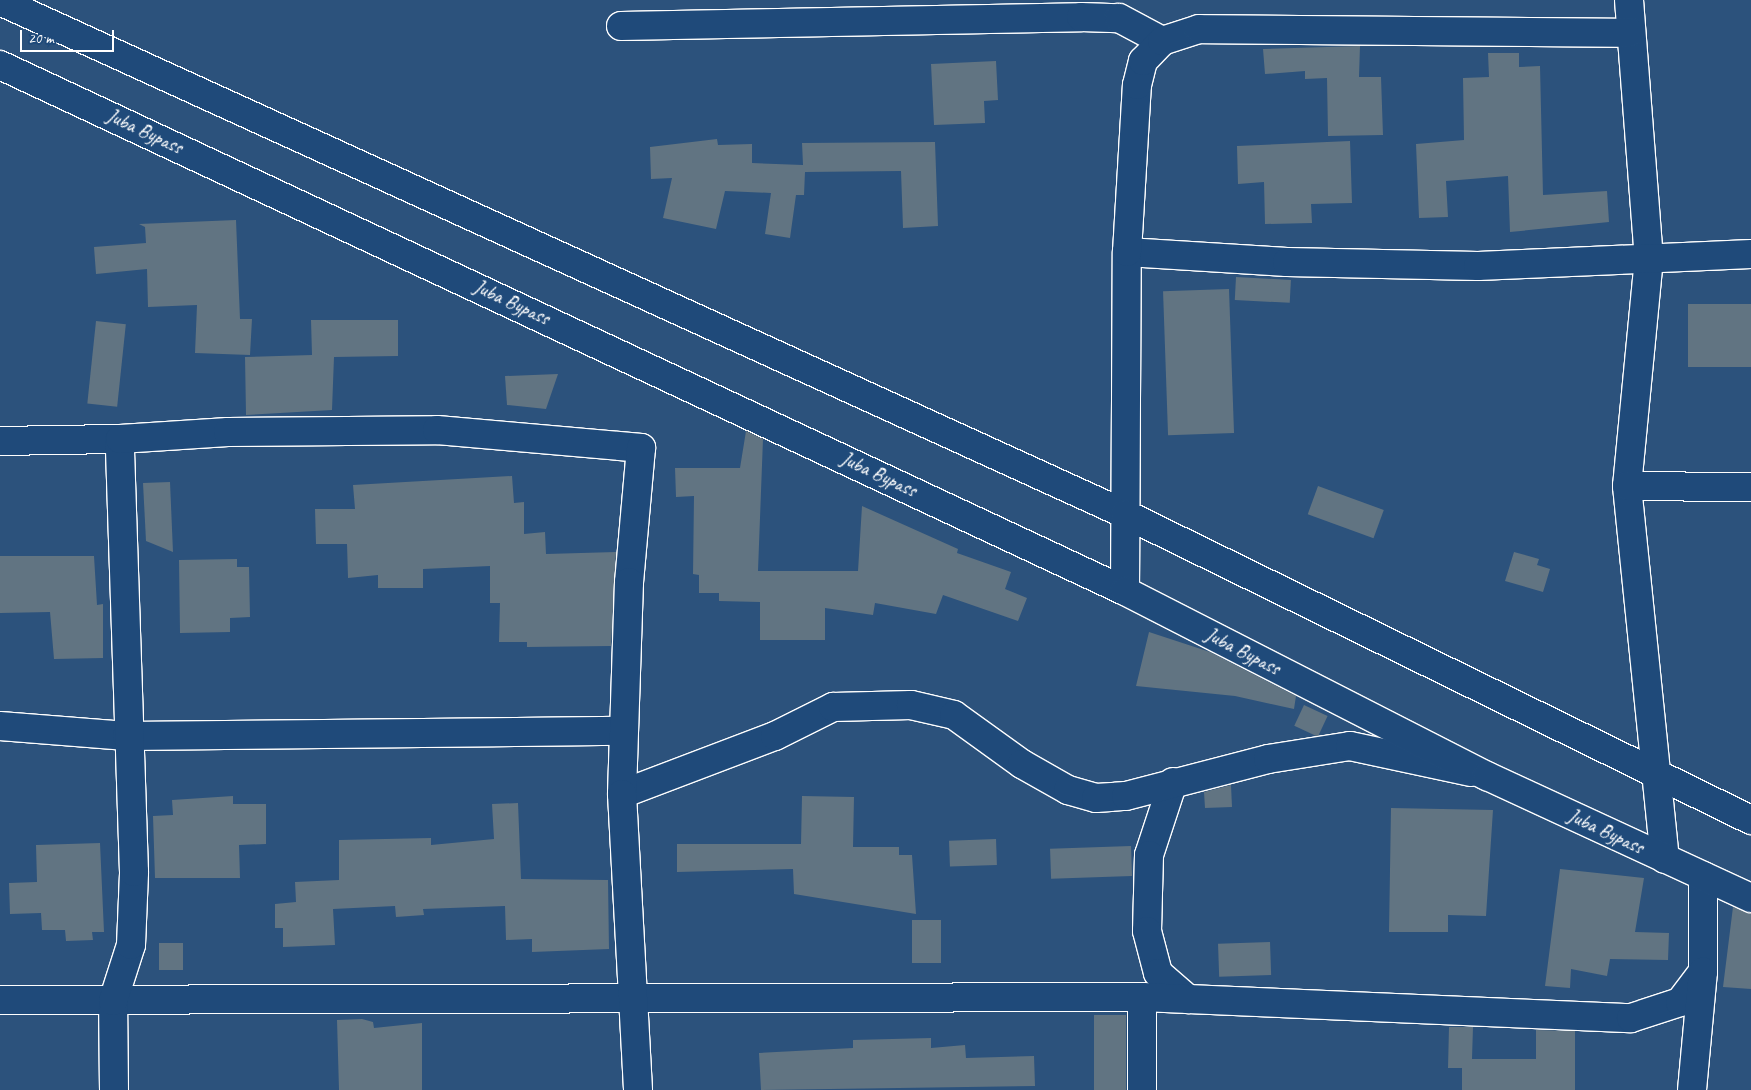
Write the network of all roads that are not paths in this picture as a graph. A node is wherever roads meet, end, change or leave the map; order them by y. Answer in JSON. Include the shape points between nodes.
{"nodes":[{"id":1,"x":1629,"y":0,"type":"edge"},
{"id":2,"x":0,"y":1,"type":"edge"},
{"id":3,"x":1132,"y":12,"type":"edge"},
{"id":4,"x":620,"y":26,"type":"dead end"},
{"id":5,"x":1630,"y":33,"type":"junction"},
{"id":6,"x":1162,"y":41,"type":"junction"},
{"id":7,"x":0,"y":65,"type":"edge"},
{"id":8,"x":1127,"y":252,"type":"junction"},
{"id":9,"x":1751,"y":254,"type":"edge"},
{"id":10,"x":1649,"y":258,"type":"junction"},
{"id":11,"x":120,"y":439,"type":"junction"},
{"id":12,"x":0,"y":441,"type":"edge"},
{"id":13,"x":1627,"y":486,"type":"junction"},
{"id":14,"x":1751,"y":487,"type":"edge"},
{"id":15,"x":1125,"y":514,"type":"junction"},
{"id":16,"x":1125,"y":591,"type":"junction"},
{"id":17,"x":0,"y":726,"type":"edge"},
{"id":18,"x":623,"y":731,"type":"junction"},
{"id":19,"x":127,"y":736,"type":"junction"},
{"id":20,"x":1487,"y":776,"type":"junction"},
{"id":21,"x":1657,"y":778,"type":"junction"},
{"id":22,"x":1173,"y":782,"type":"junction"},
{"id":23,"x":622,"y":794,"type":"junction"},
{"id":24,"x":1751,"y":820,"type":"edge"},
{"id":25,"x":1665,"y":859,"type":"junction"},
{"id":26,"x":1703,"y":876,"type":"junction"},
{"id":27,"x":1751,"y":898,"type":"edge"},
{"id":28,"x":1703,"y":972,"type":"junction"},
{"id":29,"x":636,"y":997,"type":"junction"},
{"id":30,"x":1142,"y":998,"type":"junction"},
{"id":31,"x":1188,"y":999,"type":"junction"},
{"id":32,"x":0,"y":1000,"type":"edge"},
{"id":33,"x":113,"y":1001,"type":"junction"},
{"id":34,"x":114,"y":1090,"type":"edge"},
{"id":35,"x":638,"y":1090,"type":"edge"},
{"id":36,"x":1142,"y":1090,"type":"edge"},
{"id":37,"x":1692,"y":1090,"type":"edge"}],
"edges":[{"from":1,"to":5,"type":"street"},
{"from":2,"to":15,"type":"street"},
{"from":3,"to":4,"type":"street","via":[[1119,18]]},
{"from":3,"to":6,"type":"street"},
{"from":5,"to":6,"type":"street","via":[[1199,29]]},
{"from":5,"to":10,"type":"street"},
{"from":6,"to":8,"type":"street","via":[[1143,61],[1137,85]]},
{"from":7,"to":16,"type":"street","name":"Juba Bypass"},
{"from":8,"to":10,"type":"street","via":[[1287,262],[1478,266]]},
{"from":8,"to":15,"type":"street"},
{"from":9,"to":10,"type":"street"},
{"from":10,"to":13,"type":"street"},
{"from":11,"to":12,"type":"street"},
{"from":11,"to":18,"type":"street","via":[[228,432],[438,430],[641,448]]},
{"from":11,"to":19,"type":"street"},
{"from":13,"to":14,"type":"street"},
{"from":13,"to":21,"type":"street"},
{"from":15,"to":16,"type":"street"},
{"from":15,"to":21,"type":"street"},
{"from":16,"to":20,"type":"street","name":"Juba Bypass"},
{"from":17,"to":19,"type":"street"},
{"from":18,"to":19,"type":"street"},
{"from":18,"to":23,"type":"street"},
{"from":19,"to":33,"type":"street","via":[[134,872],[131,945]]},
{"from":20,"to":22,"type":"street","via":[[1350,746],[1268,759]]},
{"from":20,"to":25,"type":"street","name":"Juba Bypass"},
{"from":21,"to":24,"type":"street"},
{"from":21,"to":25,"type":"street"},
{"from":22,"to":23,"type":"street","via":[[1126,796],[1096,798],[1068,790],[1022,764],[954,715],[911,705],[834,708],[775,736]]},
{"from":22,"to":31,"type":"street","via":[[1149,855],[1147,931],[1158,973]]},
{"from":23,"to":29,"type":"street"},
{"from":25,"to":26,"type":"street","name":"Juba Bypass"},
{"from":26,"to":27,"type":"street","name":"Juba Bypass"},
{"from":26,"to":28,"type":"street"},
{"from":28,"to":31,"type":"street","via":[[1680,1002],[1631,1018]]},
{"from":28,"to":37,"type":"street"},
{"from":29,"to":30,"type":"street"},
{"from":29,"to":33,"type":"street"},
{"from":29,"to":35,"type":"street"},
{"from":30,"to":31,"type":"street"},
{"from":30,"to":36,"type":"street"},
{"from":32,"to":33,"type":"street"},
{"from":33,"to":34,"type":"street"}]}
